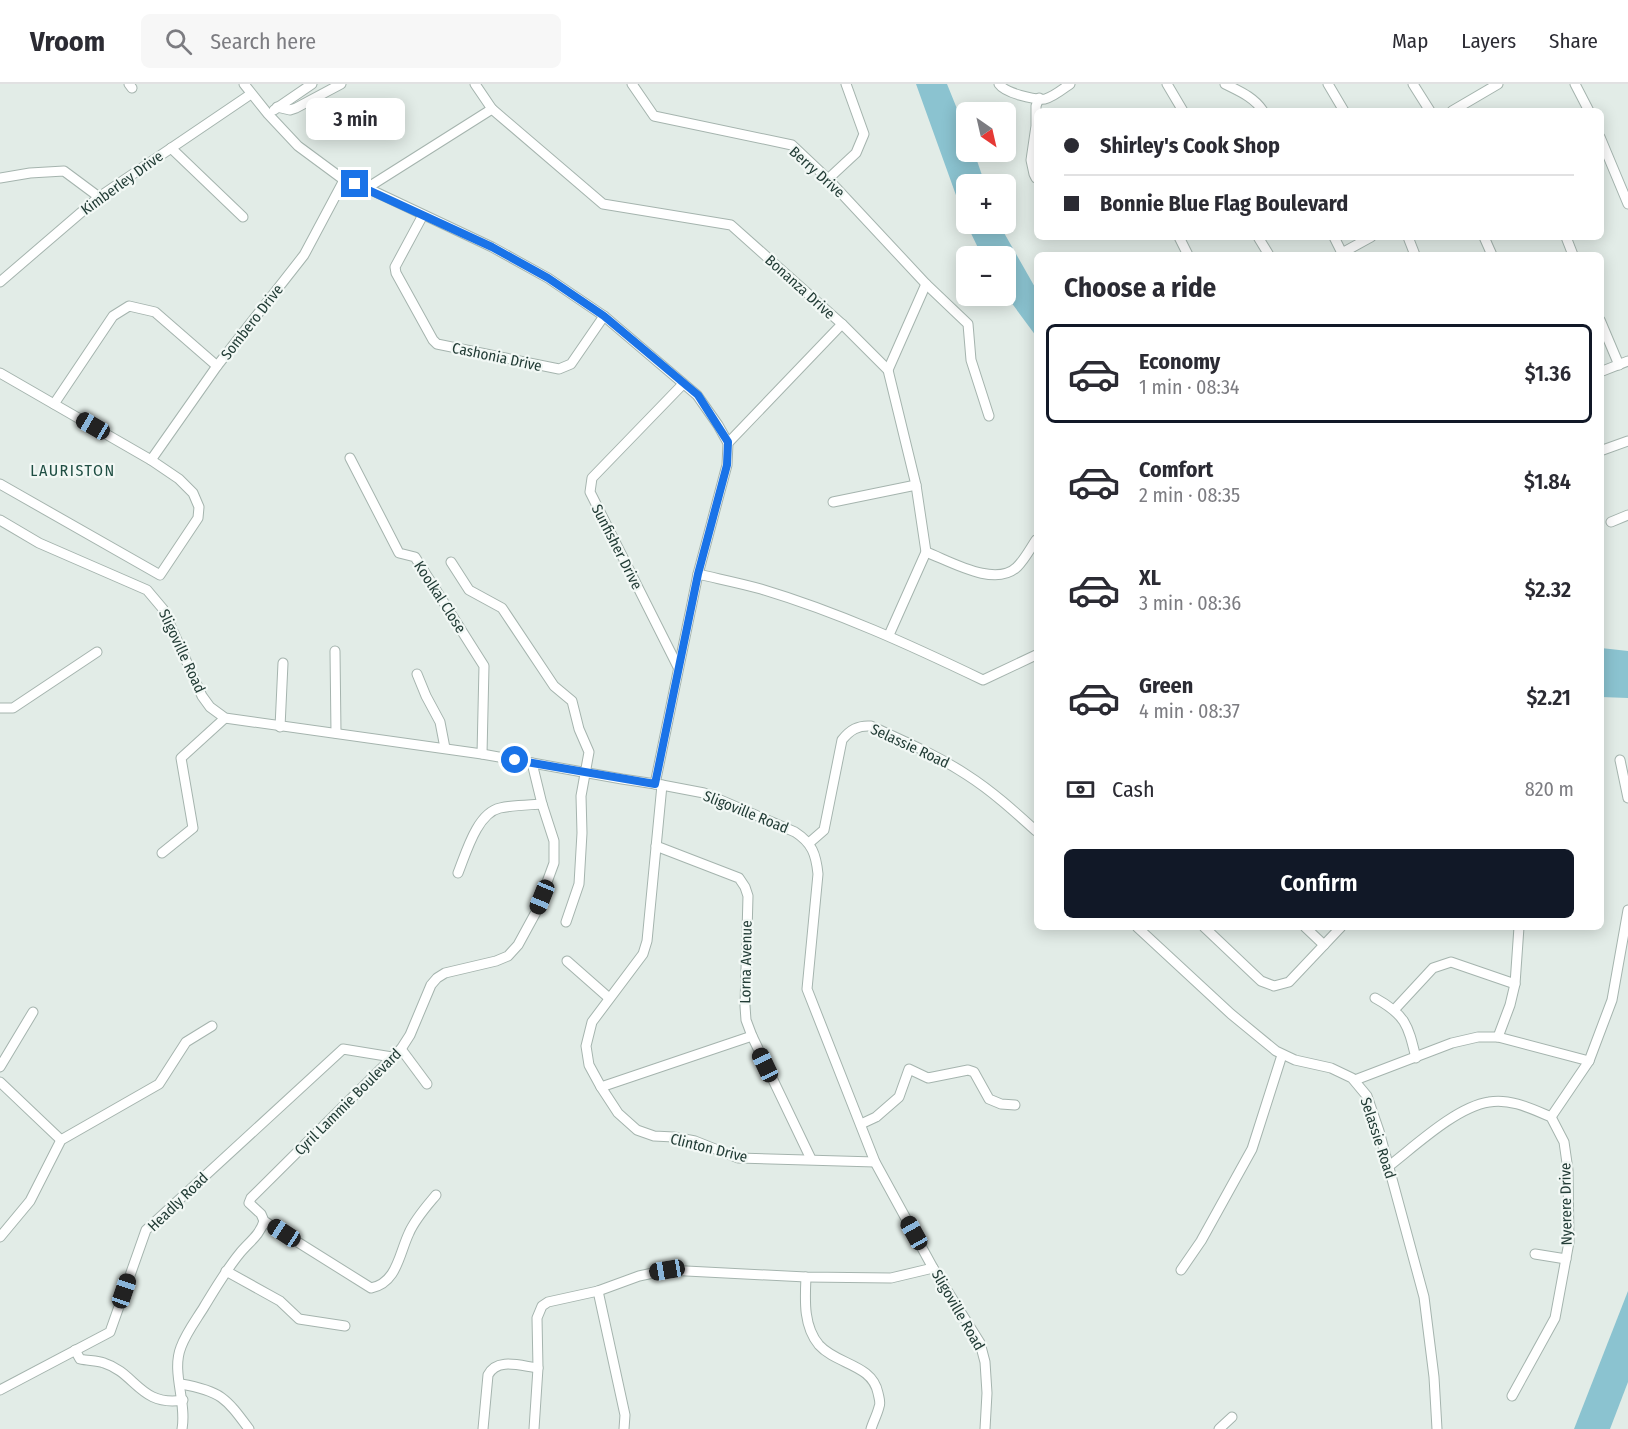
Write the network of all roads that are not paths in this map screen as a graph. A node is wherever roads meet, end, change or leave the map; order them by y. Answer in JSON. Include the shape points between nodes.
{"nodes":[{"id":1,"x":244,"y":84,"type":"edge"},
{"id":2,"x":312,"y":84,"type":"edge"},
{"id":3,"x":341,"y":84,"type":"edge"},
{"id":4,"x":475,"y":84,"type":"edge"},
{"id":5,"x":632,"y":84,"type":"edge"},
{"id":6,"x":846,"y":84,"type":"edge"},
{"id":7,"x":999,"y":84,"type":"edge"},
{"id":8,"x":1070,"y":84,"type":"edge"},
{"id":9,"x":1167,"y":84,"type":"edge"},
{"id":10,"x":1225,"y":84,"type":"edge"},
{"id":11,"x":1328,"y":84,"type":"edge"},
{"id":12,"x":1413,"y":84,"type":"edge"},
{"id":13,"x":1575,"y":84,"type":"edge"},
{"id":14,"x":1495,"y":85,"type":"edge"},
{"id":15,"x":251,"y":94,"type":"junction"},
{"id":16,"x":1039,"y":98,"type":"junction"},
{"id":17,"x":278,"y":107,"type":"junction"},
{"id":18,"x":1036,"y":108,"type":"edge"},
{"id":19,"x":1181,"y":108,"type":"edge"},
{"id":20,"x":1261,"y":108,"type":"edge"},
{"id":21,"x":1342,"y":108,"type":"edge"},
{"id":22,"x":1428,"y":108,"type":"edge"},
{"id":23,"x":1457,"y":108,"type":"edge"},
{"id":24,"x":1587,"y":108,"type":"edge"},
{"id":25,"x":492,"y":109,"type":"junction"},
{"id":26,"x":267,"y":114,"type":"junction"},
{"id":27,"x":1034,"y":140,"type":"edge"},
{"id":28,"x":1604,"y":145,"type":"edge"},
{"id":29,"x":171,"y":148,"type":"junction"},
{"id":30,"x":1034,"y":174,"type":"edge"},
{"id":31,"x":0,"y":178,"type":"edge"},
{"id":32,"x":828,"y":179,"type":"junction"},
{"id":33,"x":344,"y":180,"type":"junction"},
{"id":34,"x":366,"y":188,"type":"junction"},
{"id":35,"x":1625,"y":189,"type":"edge"},
{"id":36,"x":99,"y":197,"type":"junction"},
{"id":37,"x":1628,"y":204,"type":"edge"},
{"id":38,"x":423,"y":215,"type":"junction"},
{"id":39,"x":243,"y":217,"type":"dead end"},
{"id":40,"x":1366,"y":240,"type":"edge"},
{"id":41,"x":1346,"y":252,"type":"edge"},
{"id":42,"x":0,"y":282,"type":"edge"},
{"id":43,"x":926,"y":284,"type":"junction"},
{"id":44,"x":604,"y":316,"type":"junction"},
{"id":45,"x":842,"y":324,"type":"junction"},
{"id":46,"x":1604,"y":327,"type":"edge"},
{"id":47,"x":1624,"y":363,"type":"edge"},
{"id":48,"x":217,"y":366,"type":"junction"},
{"id":49,"x":888,"y":370,"type":"junction"},
{"id":50,"x":1604,"y":370,"type":"edge"},
{"id":51,"x":0,"y":374,"type":"edge"},
{"id":52,"x":683,"y":384,"type":"junction"},
{"id":53,"x":54,"y":404,"type":"junction"},
{"id":54,"x":989,"y":416,"type":"dead end"},
{"id":55,"x":1628,"y":441,"type":"edge"},
{"id":56,"x":728,"y":442,"type":"junction"},
{"id":57,"x":1604,"y":450,"type":"edge"},
{"id":58,"x":350,"y":458,"type":"dead end"},
{"id":59,"x":151,"y":460,"type":"junction"},
{"id":60,"x":0,"y":484,"type":"edge"},
{"id":61,"x":916,"y":485,"type":"junction"},
{"id":62,"x":833,"y":502,"type":"dead end"},
{"id":63,"x":1628,"y":515,"type":"edge"},
{"id":64,"x":0,"y":520,"type":"edge"},
{"id":65,"x":1611,"y":522,"type":"dead end"},
{"id":66,"x":1034,"y":543,"type":"edge"},
{"id":67,"x":926,"y":552,"type":"junction"},
{"id":68,"x":451,"y":562,"type":"dead end"},
{"id":69,"x":698,"y":574,"type":"junction"},
{"id":70,"x":889,"y":635,"type":"junction"},
{"id":71,"x":335,"y":651,"type":"dead end"},
{"id":72,"x":97,"y":652,"type":"dead end"},
{"id":73,"x":1034,"y":656,"type":"edge"},
{"id":74,"x":283,"y":663,"type":"dead end"},
{"id":75,"x":678,"y":667,"type":"junction"},
{"id":76,"x":417,"y":674,"type":"dead end"},
{"id":77,"x":0,"y":708,"type":"edge"},
{"id":78,"x":225,"y":718,"type":"junction"},
{"id":79,"x":280,"y":727,"type":"junction"},
{"id":80,"x":336,"y":733,"type":"junction"},
{"id":81,"x":445,"y":748,"type":"junction"},
{"id":82,"x":482,"y":754,"type":"junction"},
{"id":83,"x":1620,"y":760,"type":"dead end"},
{"id":84,"x":532,"y":763,"type":"junction"},
{"id":85,"x":585,"y":772,"type":"junction"},
{"id":86,"x":659,"y":784,"type":"junction"},
{"id":87,"x":1628,"y":798,"type":"edge"},
{"id":88,"x":542,"y":804,"type":"junction"},
{"id":89,"x":1034,"y":829,"type":"edge"},
{"id":90,"x":809,"y":843,"type":"junction"},
{"id":91,"x":656,"y":846,"type":"junction"},
{"id":92,"x":162,"y":853,"type":"dead end"},
{"id":93,"x":458,"y":873,"type":"dead end"},
{"id":94,"x":1628,"y":910,"type":"edge"},
{"id":95,"x":566,"y":922,"type":"dead end"},
{"id":96,"x":1140,"y":930,"type":"edge"},
{"id":97,"x":1207,"y":930,"type":"edge"},
{"id":98,"x":1308,"y":930,"type":"edge"},
{"id":99,"x":1338,"y":930,"type":"edge"},
{"id":100,"x":1519,"y":930,"type":"edge"},
{"id":101,"x":1324,"y":945,"type":"junction"},
{"id":102,"x":567,"y":961,"type":"dead end"},
{"id":103,"x":1515,"y":984,"type":"junction"},
{"id":104,"x":609,"y":998,"type":"junction"},
{"id":105,"x":1375,"y":998,"type":"dead end"},
{"id":106,"x":1395,"y":1009,"type":"junction"},
{"id":107,"x":33,"y":1012,"type":"dead end"},
{"id":108,"x":212,"y":1026,"type":"dead end"},
{"id":109,"x":752,"y":1036,"type":"junction"},
{"id":110,"x":1498,"y":1037,"type":"junction"},
{"id":111,"x":401,"y":1049,"type":"junction"},
{"id":112,"x":1282,"y":1055,"type":"junction"},
{"id":113,"x":392,"y":1057,"type":"junction"},
{"id":114,"x":1416,"y":1058,"type":"junction"},
{"id":115,"x":1589,"y":1061,"type":"junction"},
{"id":116,"x":0,"y":1067,"type":"edge"},
{"id":117,"x":1355,"y":1080,"type":"junction"},
{"id":118,"x":0,"y":1082,"type":"edge"},
{"id":119,"x":427,"y":1084,"type":"dead end"},
{"id":120,"x":601,"y":1087,"type":"junction"},
{"id":121,"x":1015,"y":1105,"type":"dead end"},
{"id":122,"x":1551,"y":1117,"type":"junction"},
{"id":123,"x":861,"y":1124,"type":"junction"},
{"id":124,"x":61,"y":1140,"type":"junction"},
{"id":125,"x":811,"y":1159,"type":"junction"},
{"id":126,"x":875,"y":1161,"type":"junction"},
{"id":127,"x":1389,"y":1166,"type":"junction"},
{"id":128,"x":436,"y":1195,"type":"dead end"},
{"id":129,"x":264,"y":1221,"type":"junction"},
{"id":130,"x":0,"y":1238,"type":"edge"},
{"id":131,"x":1535,"y":1254,"type":"dead end"},
{"id":132,"x":1566,"y":1259,"type":"junction"},
{"id":133,"x":933,"y":1268,"type":"junction"},
{"id":134,"x":1180,"y":1270,"type":"dead end"},
{"id":135,"x":226,"y":1271,"type":"junction"},
{"id":136,"x":806,"y":1277,"type":"junction"},
{"id":137,"x":598,"y":1291,"type":"junction"},
{"id":138,"x":345,"y":1326,"type":"dead end"},
{"id":139,"x":75,"y":1350,"type":"junction"},
{"id":140,"x":538,"y":1368,"type":"junction"},
{"id":141,"x":181,"y":1384,"type":"junction"},
{"id":142,"x":0,"y":1390,"type":"edge"},
{"id":143,"x":1512,"y":1396,"type":"dead end"},
{"id":144,"x":183,"y":1400,"type":"junction"},
{"id":145,"x":1232,"y":1417,"type":"dead end"},
{"id":146,"x":182,"y":1429,"type":"edge"},
{"id":147,"x":249,"y":1429,"type":"edge"},
{"id":148,"x":483,"y":1429,"type":"edge"},
{"id":149,"x":534,"y":1429,"type":"edge"},
{"id":150,"x":624,"y":1429,"type":"edge"},
{"id":151,"x":871,"y":1429,"type":"edge"},
{"id":152,"x":985,"y":1429,"type":"edge"},
{"id":153,"x":1219,"y":1429,"type":"edge"},
{"id":154,"x":1437,"y":1429,"type":"edge"}],
"edges":[{"from":1,"to":15,"type":"street"},
{"from":2,"to":17,"type":"street"},
{"from":3,"to":17,"type":"street","via":[[296,108]]},
{"from":4,"to":25,"type":"street","name":"Bonanza Drive"},
{"from":5,"to":32,"type":"street","name":"Berry Drive","via":[[654,117],[792,145]]},
{"from":6,"to":32,"type":"street","via":[[864,134],[856,153]]},
{"from":7,"to":16,"type":"street","via":[[1003,89]]},
{"from":8,"to":16,"type":"street","via":[[1046,99]]},
{"from":9,"to":19,"type":"street"},
{"from":10,"to":20,"type":"street"},
{"from":11,"to":21,"type":"street"},
{"from":12,"to":22,"type":"street"},
{"from":13,"to":24,"type":"street"},
{"from":14,"to":23,"type":"street"},
{"from":15,"to":26,"type":"street"},
{"from":15,"to":29,"type":"street","name":"Kimberley Drive"},
{"from":16,"to":18,"type":"street"},
{"from":17,"to":26,"type":"street"},
{"from":25,"to":34,"type":"street"},
{"from":25,"to":45,"type":"street","name":"Bonanza Drive","via":[[603,204],[731,225]]},
{"from":26,"to":33,"type":"street","via":[[298,146]]},
{"from":27,"to":30,"type":"street"},
{"from":28,"to":35,"type":"street"},
{"from":29,"to":36,"type":"street","name":"Kimberley Drive"},
{"from":29,"to":39,"type":"street"},
{"from":31,"to":36,"type":"street","via":[[64,171]]},
{"from":32,"to":43,"type":"street","name":"Berry Drive"},
{"from":33,"to":34,"type":"street"},
{"from":33,"to":48,"type":"street","name":"Sombero Drive","via":[[304,255]]},
{"from":34,"to":38,"type":"street"},
{"from":35,"to":37,"type":"street"},
{"from":36,"to":42,"type":"street","name":"Kimberley Drive"},
{"from":38,"to":44,"type":"street","via":[[548,278]]},
{"from":38,"to":44,"type":"street","name":"Cashonia Drive","via":[[395,267],[437,344],[559,369],[571,364]]},
{"from":40,"to":41,"type":"street"},
{"from":43,"to":49,"type":"street"},
{"from":43,"to":54,"type":"street","name":"Berry Drive","via":[[968,324],[970,360]]},
{"from":44,"to":52,"type":"street"},
{"from":45,"to":49,"type":"street","name":"Bonanza Drive"},
{"from":45,"to":56,"type":"street"},
{"from":46,"to":47,"type":"street"},
{"from":47,"to":50,"type":"street"},
{"from":48,"to":53,"type":"street","via":[[155,312],[129,306],[113,316]]},
{"from":48,"to":59,"type":"street","name":"Sombero Drive"},
{"from":49,"to":61,"type":"street"},
{"from":51,"to":53,"type":"street"},
{"from":52,"to":56,"type":"street","via":[[698,395]]},
{"from":52,"to":75,"type":"street","name":"Sunfisher Drive","via":[[592,478],[590,486]]},
{"from":53,"to":59,"type":"street"},
{"from":55,"to":57,"type":"street"},
{"from":56,"to":69,"type":"street","name":"Clinton Drive","via":[[727,465]]},
{"from":58,"to":82,"type":"street","name":"Koolkal Close","via":[[399,553],[415,557],[484,666]]},
{"from":59,"to":60,"type":"street","via":[[180,479],[194,493],[199,507],[198,518],[160,575]]},
{"from":61,"to":62,"type":"street"},
{"from":61,"to":67,"type":"street"},
{"from":63,"to":65,"type":"street"},
{"from":64,"to":78,"type":"street","name":"Sligoville Road","via":[[39,543],[147,590],[163,609],[202,696]]},
{"from":66,"to":67,"type":"street","via":[[1018,566],[998,576]]},
{"from":67,"to":70,"type":"street"},
{"from":68,"to":85,"type":"street","via":[[469,590],[501,608],[554,686],[572,701],[589,752]]},
{"from":69,"to":70,"type":"street","via":[[769,591]]},
{"from":69,"to":75,"type":"street","name":"Clinton Drive"},
{"from":70,"to":73,"type":"street","via":[[982,680]]},
{"from":71,"to":80,"type":"street"},
{"from":72,"to":77,"type":"street","via":[[13,708]]},
{"from":74,"to":79,"type":"street"},
{"from":75,"to":86,"type":"street","name":"Clinton Drive"},
{"from":76,"to":81,"type":"street","via":[[440,722]]},
{"from":78,"to":79,"type":"street","name":"Sligoville Road"},
{"from":78,"to":92,"type":"street","via":[[181,758],[193,828]]},
{"from":79,"to":80,"type":"street","name":"Sligoville Road"},
{"from":80,"to":81,"type":"street","name":"Sligoville Road"},
{"from":81,"to":82,"type":"street","name":"Sligoville Road"},
{"from":82,"to":84,"type":"street","name":"Sligoville Road"},
{"from":83,"to":87,"type":"street"},
{"from":84,"to":85,"type":"street","name":"Sligoville Road"},
{"from":84,"to":88,"type":"street","name":"Cyril Lammie Boulevard"},
{"from":85,"to":86,"type":"street","name":"Sligoville Road"},
{"from":85,"to":95,"type":"street","via":[[579,884]]},
{"from":86,"to":90,"type":"street","name":"Sligoville Road","via":[[704,793],[732,804],[795,832]]},
{"from":86,"to":91,"type":"street","name":"Clinton Drive"},
{"from":88,"to":93,"type":"street","via":[[489,812],[474,834]]},
{"from":88,"to":111,"type":"street","name":"Cyril Lammie Boulevard","via":[[554,841],[554,863],[536,912],[518,945],[508,956],[496,961],[437,978]]},
{"from":89,"to":90,"type":"street","name":"Selassie Road","via":[[967,774],[865,725],[853,729],[842,740],[824,830]]},
{"from":90,"to":123,"type":"street","name":"Sligoville Road","via":[[817,857],[818,874],[807,989]]},
{"from":91,"to":104,"type":"street","name":"Clinton Drive","via":[[643,954]]},
{"from":91,"to":109,"type":"street","name":"Lorna Avenue","via":[[739,878],[745,887],[745,1006]]},
{"from":94,"to":115,"type":"street","via":[[1612,1000]]},
{"from":96,"to":112,"type":"street","name":"Selassie Road"},
{"from":97,"to":101,"type":"street","via":[[1261,981],[1274,986],[1289,982]]},
{"from":98,"to":101,"type":"street"},
{"from":99,"to":101,"type":"street"},
{"from":100,"to":103,"type":"street"},
{"from":102,"to":104,"type":"street"},
{"from":103,"to":106,"type":"street","via":[[1451,962],[1433,968]]},
{"from":103,"to":110,"type":"street"},
{"from":104,"to":120,"type":"street","name":"Clinton Drive","via":[[592,1022],[586,1046],[589,1065]]},
{"from":105,"to":106,"type":"street"},
{"from":106,"to":114,"type":"street","via":[[1408,1029]]},
{"from":107,"to":116,"type":"street"},
{"from":108,"to":124,"type":"street","via":[[186,1042],[159,1084]]},
{"from":109,"to":120,"type":"street"},
{"from":109,"to":125,"type":"street","name":"Lorna Avenue"},
{"from":110,"to":114,"type":"street","via":[[1452,1043]]},
{"from":110,"to":115,"type":"street"},
{"from":111,"to":113,"type":"street","name":"Cyril Lammie Boulevard"},
{"from":111,"to":119,"type":"street"},
{"from":112,"to":117,"type":"street","name":"Selassie Road","via":[[1331,1068]]},
{"from":112,"to":134,"type":"street","via":[[1252,1149],[1202,1241]]},
{"from":113,"to":129,"type":"street","name":"Cyril Lammie Boulevard","via":[[251,1198],[249,1203]]},
{"from":113,"to":139,"type":"street","name":"Headly Road","via":[[343,1049],[146,1230],[110,1332]]},
{"from":114,"to":117,"type":"street"},
{"from":115,"to":122,"type":"street"},
{"from":117,"to":127,"type":"street","name":"Selassie Road","via":[[1367,1096]]},
{"from":118,"to":124,"type":"street"},
{"from":120,"to":125,"type":"street","name":"Clinton Drive","via":[[618,1113],[637,1130],[654,1136],[695,1141],[738,1158]]},
{"from":121,"to":123,"type":"street","via":[[989,1099],[974,1072],[928,1078],[909,1069],[899,1097],[876,1118]]},
{"from":122,"to":127,"type":"street","via":[[1521,1104],[1489,1102],[1458,1114]]},
{"from":122,"to":132,"type":"street","name":"Nyerere Drive","via":[[1564,1142],[1568,1170]]},
{"from":123,"to":126,"type":"street","name":"Sligoville Road"},
{"from":124,"to":130,"type":"street","via":[[30,1201]]},
{"from":125,"to":126,"type":"street","name":"Clinton Drive"},
{"from":126,"to":133,"type":"street","name":"Sligoville Road"},
{"from":127,"to":154,"type":"street","name":"Selassie Road","via":[[1428,1317]]},
{"from":128,"to":129,"type":"street","via":[[409,1232],[391,1275],[380,1286],[371,1288]]},
{"from":129,"to":135,"type":"street","via":[[258,1235]]},
{"from":131,"to":132,"type":"street"},
{"from":132,"to":143,"type":"street","name":"Nyerere Drive","via":[[1555,1318]]},
{"from":133,"to":136,"type":"street","via":[[891,1278]]},
{"from":133,"to":152,"type":"street","name":"Sligoville Road","via":[[984,1353]]},
{"from":135,"to":138,"type":"street","via":[[280,1301],[299,1319]]},
{"from":135,"to":141,"type":"street","via":[[181,1347]]},
{"from":136,"to":137,"type":"street","via":[[667,1270]]},
{"from":136,"to":151,"type":"street","via":[[804,1305],[818,1344],[874,1380],[880,1405]]},
{"from":137,"to":140,"type":"street","via":[[542,1306],[537,1318]]},
{"from":137,"to":150,"type":"street","via":[[625,1415]]},
{"from":139,"to":142,"type":"street","name":"Headly Road"},
{"from":139,"to":144,"type":"street","via":[[80,1359],[104,1362],[118,1370],[143,1393],[161,1400]]},
{"from":140,"to":148,"type":"street","via":[[504,1364],[492,1367]]},
{"from":140,"to":149,"type":"street"},
{"from":141,"to":144,"type":"street"},
{"from":141,"to":147,"type":"street","via":[[222,1396]]},
{"from":144,"to":146,"type":"street"},
{"from":145,"to":153,"type":"street"}]}
